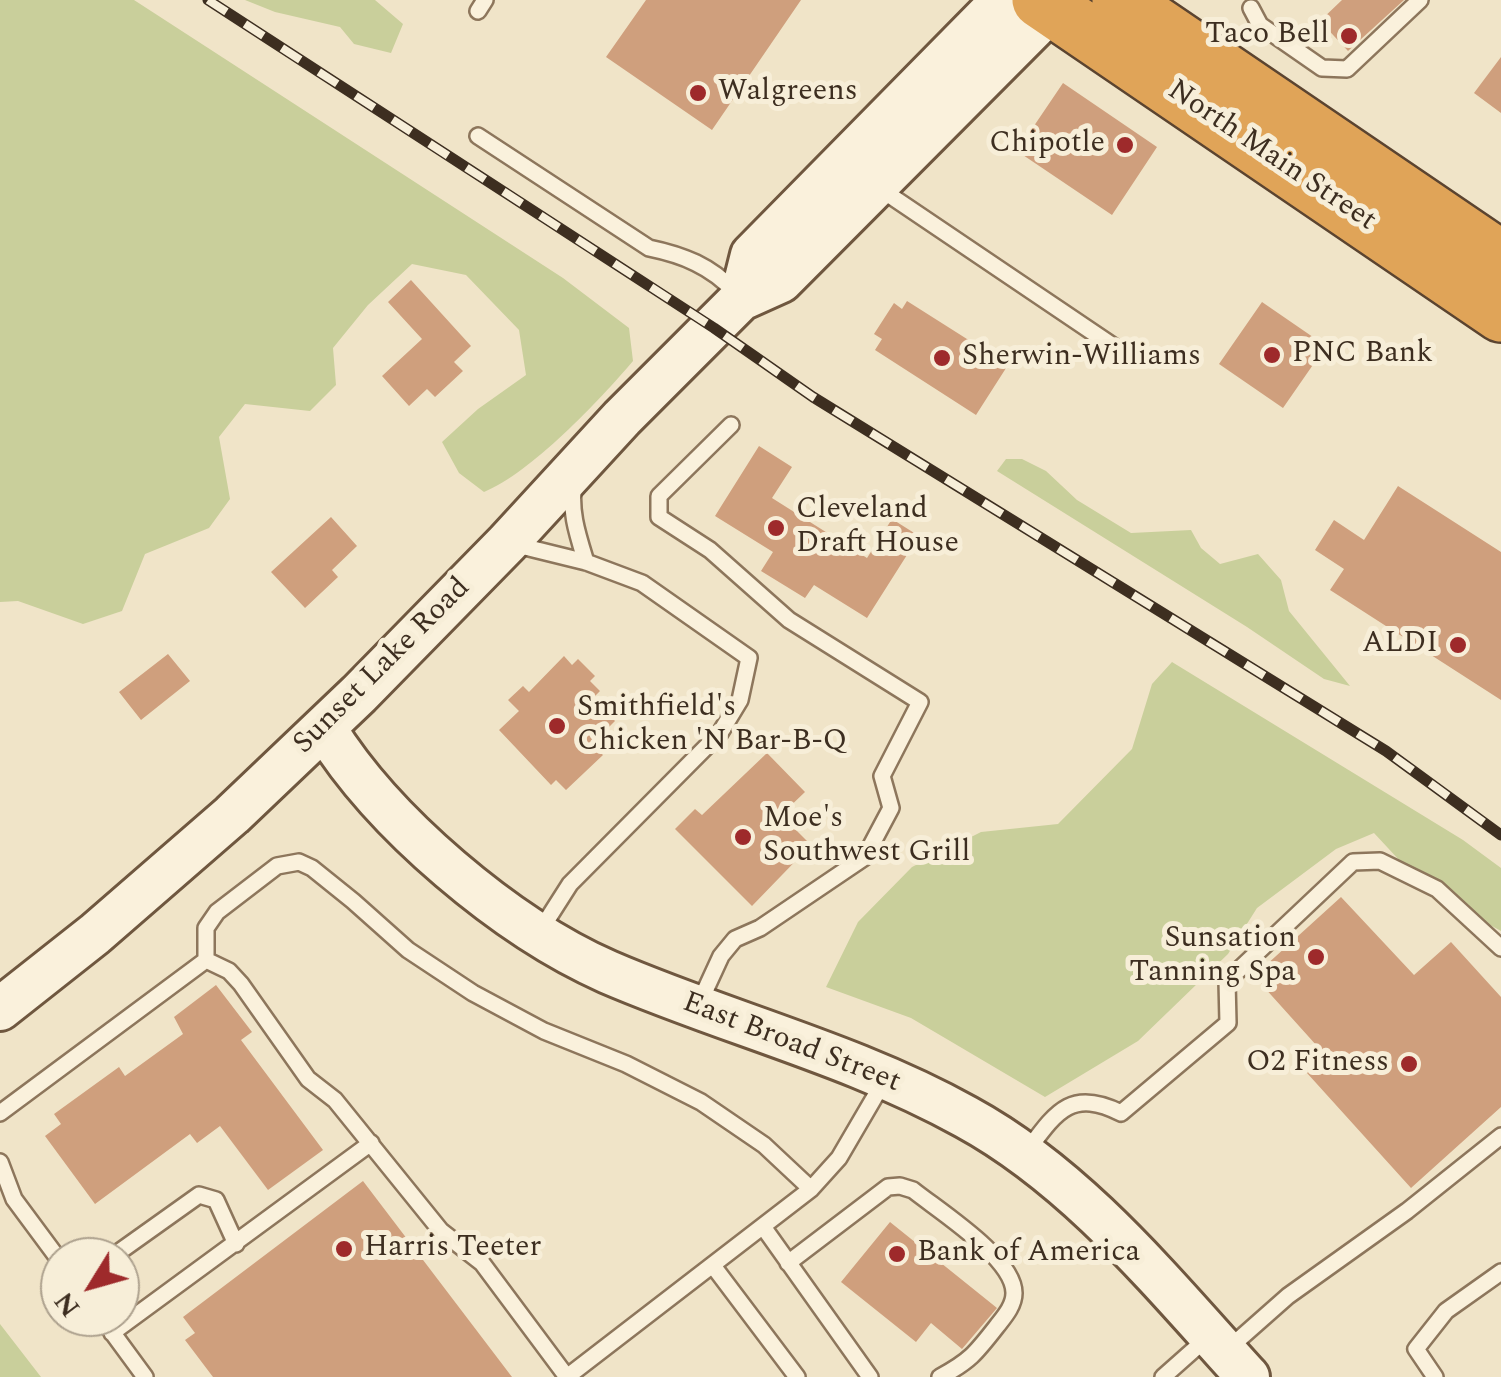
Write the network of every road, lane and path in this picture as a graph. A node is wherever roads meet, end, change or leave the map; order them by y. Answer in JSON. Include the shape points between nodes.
{"nodes":[{"id":1,"x":1120,"y":0,"type":"edge"},
{"id":2,"x":1420,"y":0,"type":"edge"},
{"id":3,"x":1039,"y":2,"type":"edge"},
{"id":4,"x":1251,"y":8,"type":"dead end"},
{"id":5,"x":478,"y":136,"type":"dead end"},
{"id":6,"x":876,"y":186,"type":"junction"},
{"id":7,"x":1501,"y":259,"type":"edge"},
{"id":8,"x":741,"y":299,"type":"junction"},
{"id":9,"x":1501,"y":314,"type":"edge"},
{"id":10,"x":1116,"y":348,"type":"dead end"},
{"id":11,"x":731,"y":424,"type":"dead end"},
{"id":12,"x":578,"y":465,"type":"junction"},
{"id":13,"x":495,"y":555,"type":"junction"},
{"id":14,"x":586,"y":562,"type":"junction"},
{"id":15,"x":325,"y":728,"type":"junction"},
{"id":16,"x":538,"y":934,"type":"junction"},
{"id":17,"x":1501,"y":948,"type":"edge"},
{"id":18,"x":206,"y":960,"type":"junction"},
{"id":19,"x":698,"y":1007,"type":"junction"},
{"id":20,"x":0,"y":1009,"type":"edge"},
{"id":21,"x":886,"y":1078,"type":"junction"},
{"id":22,"x":0,"y":1113,"type":"edge"},
{"id":23,"x":1501,"y":1136,"type":"edge"},
{"id":24,"x":371,"y":1143,"type":"junction"},
{"id":25,"x":1024,"y":1154,"type":"junction"},
{"id":26,"x":0,"y":1162,"type":"edge"},
{"id":27,"x":812,"y":1189,"type":"junction"},
{"id":28,"x":764,"y":1228,"type":"junction"},
{"id":29,"x":42,"y":1237,"type":"edge"},
{"id":30,"x":139,"y":1237,"type":"edge"},
{"id":31,"x":236,"y":1244,"type":"junction"},
{"id":32,"x":788,"y":1263,"type":"junction"},
{"id":33,"x":714,"y":1267,"type":"junction"},
{"id":34,"x":1501,"y":1272,"type":"edge"},
{"id":35,"x":140,"y":1313,"type":"edge"},
{"id":36,"x":115,"y":1337,"type":"edge"},
{"id":37,"x":1227,"y":1354,"type":"edge"},
{"id":38,"x":145,"y":1377,"type":"edge"},
{"id":39,"x":567,"y":1377,"type":"edge"},
{"id":40,"x":797,"y":1377,"type":"edge"},
{"id":41,"x":870,"y":1377,"type":"edge"},
{"id":42,"x":940,"y":1377,"type":"edge"},
{"id":43,"x":1163,"y":1377,"type":"edge"},
{"id":44,"x":1435,"y":1377,"type":"edge"}],
"edges":[{"from":1,"to":7,"type":"highway","name":"North Main Street"},
{"from":2,"to":4,"type":"lane","via":[[1347,69],[1322,68],[1260,25]]},
{"from":3,"to":6,"type":"main road","name":"Sunset Lake Road"},
{"from":3,"to":8,"type":"main road","name":"Sunset Lake Road","via":[[752,255]]},
{"from":3,"to":9,"type":"highway","name":"North Main Street"},
{"from":5,"to":8,"type":"lane","via":[[649,248],[682,255],[720,276]]},
{"from":6,"to":8,"type":"main road","name":"Sunset Lake Road","via":[[781,281]]},
{"from":6,"to":10,"type":"lane"},
{"from":8,"to":12,"type":"main road","name":"Sunset Lake Road"},
{"from":11,"to":19,"type":"lane","via":[[658,496],[659,517],[710,550],[790,620],[920,702],[882,776],[891,808],[865,857],[734,939]]},
{"from":12,"to":13,"type":"main road","name":"Sunset Lake Road"},
{"from":12,"to":14,"type":"lane","via":[[572,498]]},
{"from":13,"to":14,"type":"lane","via":[[521,546]]},
{"from":13,"to":15,"type":"main road","name":"Sunset Lake Road"},
{"from":14,"to":16,"type":"lane","via":[[642,583],[749,658],[740,700],[720,733],[570,884]]},
{"from":15,"to":16,"type":"main road","name":"East Broad Street","via":[[347,764],[416,836]]},
{"from":15,"to":20,"type":"main road","name":"Sunset Lake Road","via":[[95,934]]},
{"from":16,"to":19,"type":"main road","name":"East Broad Street"},
{"from":17,"to":25,"type":"lane","via":[[1438,890],[1380,861],[1353,862],[1227,981],[1228,1023],[1122,1113],[1104,1104],[1068,1106]]},
{"from":18,"to":22,"type":"lane"},
{"from":18,"to":24,"type":"lane","via":[[230,971],[308,1079]]},
{"from":18,"to":27,"type":"lane","via":[[206,928],[217,912],[277,866],[299,862],[473,993],[701,1102],[764,1145]]},
{"from":19,"to":21,"type":"main road","name":"East Broad Street"},
{"from":21,"to":25,"type":"main road","name":"East Broad Street"},
{"from":21,"to":27,"type":"lane","via":[[853,1138]]},
{"from":23,"to":37,"type":"lane","via":[[1288,1296]]},
{"from":24,"to":31,"type":"lane"},
{"from":24,"to":39,"type":"lane","via":[[442,1232],[482,1263]]},
{"from":25,"to":37,"type":"main road","name":"East Broad Street","via":[[1124,1243]]},
{"from":26,"to":29,"type":"lane","via":[[14,1199]]},
{"from":27,"to":28,"type":"lane"},
{"from":28,"to":32,"type":"lane"},
{"from":28,"to":33,"type":"lane"},
{"from":30,"to":31,"type":"lane","via":[[198,1194],[216,1200]]},
{"from":31,"to":35,"type":"lane"},
{"from":32,"to":41,"type":"lane"},
{"from":32,"to":42,"type":"lane","via":[[888,1187],[913,1190],[998,1259],[1014,1293],[972,1360]]},
{"from":33,"to":39,"type":"lane"},
{"from":33,"to":40,"type":"lane"},
{"from":34,"to":44,"type":"lane","via":[[1446,1311],[1416,1349]]},
{"from":36,"to":38,"type":"lane"},
{"from":37,"to":43,"type":"lane"}]}
